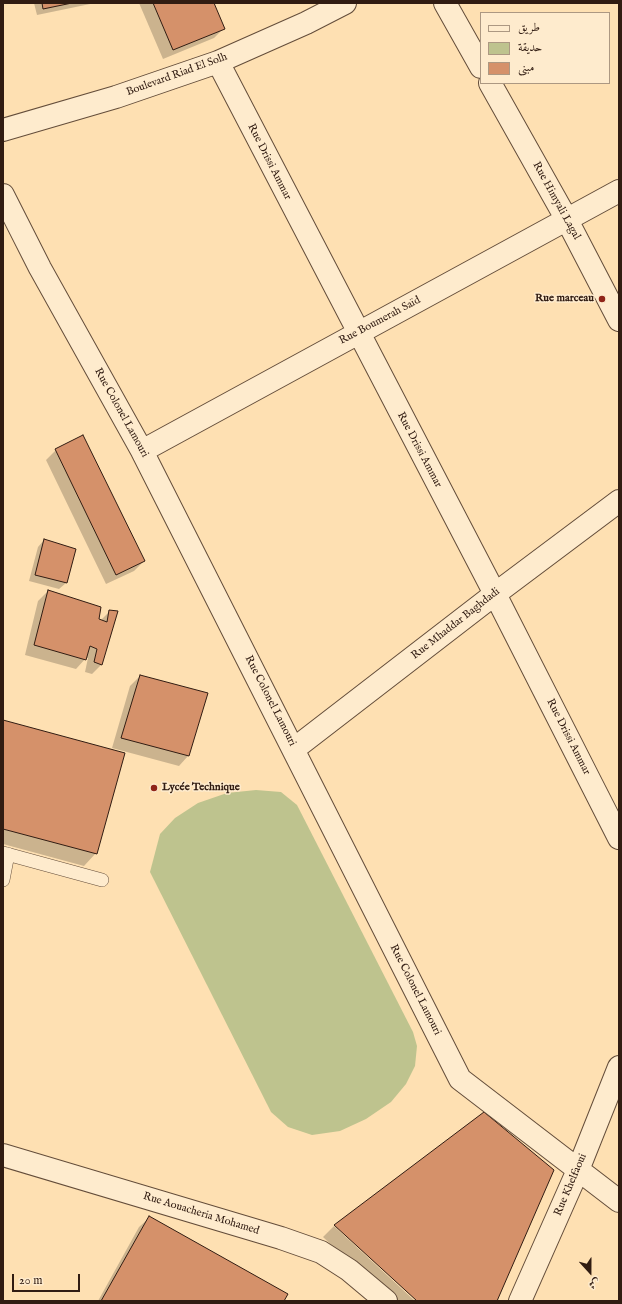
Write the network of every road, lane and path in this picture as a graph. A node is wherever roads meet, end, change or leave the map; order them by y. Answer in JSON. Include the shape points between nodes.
{"nodes":[{"id":1,"x":315,"y":3,"type":"edge"},
{"id":2,"x":345,"y":3,"type":"edge"},
{"id":3,"x":445,"y":3,"type":"edge"},
{"id":4,"x":306,"y":23,"type":"junction"},
{"id":5,"x":218,"y":62,"type":"junction"},
{"id":6,"x":480,"y":65,"type":"edge"},
{"id":7,"x":491,"y":84,"type":"edge"},
{"id":8,"x":3,"y":130,"type":"edge"},
{"id":9,"x":619,"y":191,"type":"edge"},
{"id":10,"x":3,"y":195,"type":"edge"},
{"id":11,"x":567,"y":220,"type":"junction"},
{"id":12,"x":619,"y":320,"type":"edge"},
{"id":13,"x":358,"y":333,"type":"junction"},
{"id":14,"x":142,"y":451,"type":"junction"},
{"id":15,"x":619,"y":501,"type":"edge"},
{"id":16,"x":495,"y":594,"type":"junction"},
{"id":17,"x":294,"y":749,"type":"junction"},
{"id":18,"x":619,"y":838,"type":"edge"},
{"id":19,"x":6,"y":854,"type":"edge"},
{"id":20,"x":3,"y":880,"type":"edge"},
{"id":21,"x":102,"y":880,"type":"dead end"},
{"id":22,"x":619,"y":1067,"type":"edge"},
{"id":23,"x":3,"y":1156,"type":"edge"},
{"id":24,"x":578,"y":1170,"type":"junction"},
{"id":25,"x":619,"y":1201,"type":"edge"},
{"id":26,"x":386,"y":1301,"type":"edge"},
{"id":27,"x":520,"y":1301,"type":"edge"}],
"edges":[{"from":1,"to":4,"type":"street"},
{"from":2,"to":4,"type":"street","name":"Boulevard Riad El Solh"},
{"from":3,"to":6,"type":"street"},
{"from":4,"to":5,"type":"street","name":"Boulevard Riad El Solh"},
{"from":5,"to":8,"type":"street","name":"Boulevard Riad El Solh","via":[[116,97]]},
{"from":5,"to":13,"type":"street","name":"Rue Drissi Ammar"},
{"from":7,"to":11,"type":"street","name":"Rue Himyali Lagal"},
{"from":9,"to":11,"type":"street","name":"Rue Boumerah Saïd"},
{"from":10,"to":14,"type":"street","name":"Rue Colonel Lamouri","via":[[40,268]]},
{"from":11,"to":12,"type":"street","name":"Rue Himyali Lagal"},
{"from":11,"to":13,"type":"street","name":"Rue Boumerah Saïd"},
{"from":13,"to":14,"type":"street","name":"Rue Boumerah Saïd"},
{"from":13,"to":16,"type":"street","name":"Rue Drissi Ammar"},
{"from":14,"to":17,"type":"street","name":"Rue Colonel Lamouri"},
{"from":15,"to":16,"type":"street","name":"Rue Mhaddar Baghdadi"},
{"from":16,"to":17,"type":"street","name":"Rue Mhaddar Baghdadi"},
{"from":16,"to":18,"type":"street","name":"Rue Drissi Ammar"},
{"from":17,"to":24,"type":"street","name":"Rue Colonel Lamouri","via":[[460,1079]]},
{"from":19,"to":20,"type":"lane"},
{"from":19,"to":21,"type":"lane"},
{"from":22,"to":24,"type":"street","name":"Rue Khelfaoui"},
{"from":23,"to":26,"type":"street","name":"Rue Aouacheria Mohamed","via":[[322,1252],[349,1270]]},
{"from":24,"to":25,"type":"street","name":"Rue Colonel Lamouri"},
{"from":24,"to":27,"type":"street","name":"Rue Khelfaoui"}]}
